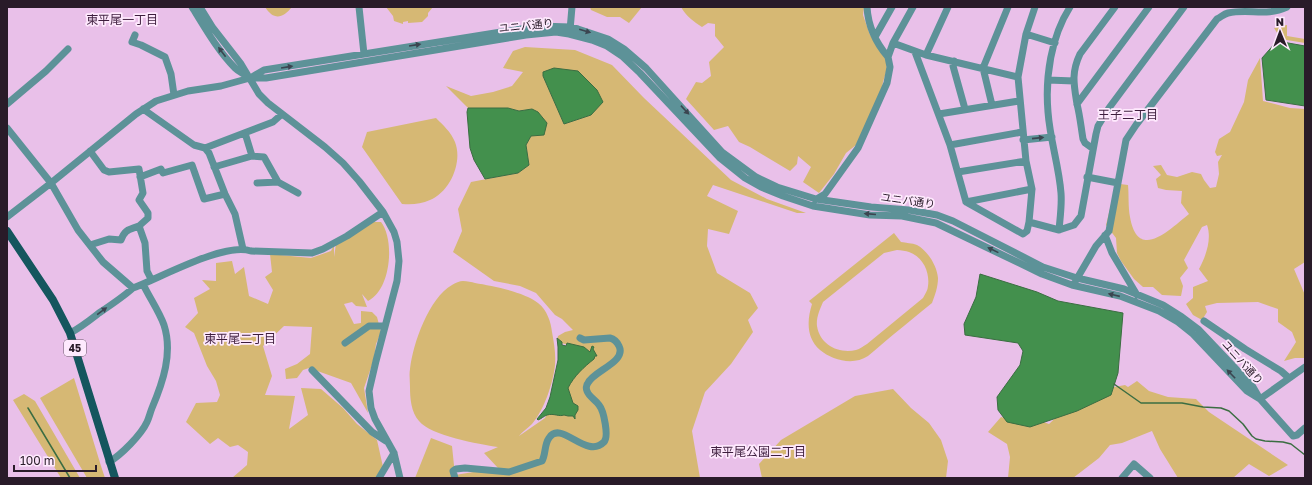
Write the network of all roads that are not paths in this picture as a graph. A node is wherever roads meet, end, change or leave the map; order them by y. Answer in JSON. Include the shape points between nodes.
{"nodes":[{"id":1,"x":192,"y":7,"type":"edge"},
{"id":2,"x":200,"y":7,"type":"edge"},
{"id":3,"x":359,"y":7,"type":"edge"},
{"id":4,"x":572,"y":7,"type":"edge"},
{"id":5,"x":867,"y":7,"type":"edge"},
{"id":6,"x":892,"y":7,"type":"edge"},
{"id":7,"x":913,"y":7,"type":"edge"},
{"id":8,"x":948,"y":7,"type":"edge"},
{"id":9,"x":1008,"y":7,"type":"edge"},
{"id":10,"x":1035,"y":7,"type":"edge"},
{"id":11,"x":1070,"y":7,"type":"edge"},
{"id":12,"x":1115,"y":7,"type":"edge"},
{"id":13,"x":1149,"y":7,"type":"edge"},
{"id":14,"x":1184,"y":7,"type":"edge"},
{"id":15,"x":1287,"y":7,"type":"edge"},
{"id":16,"x":570,"y":30,"type":"junction"},
{"id":17,"x":1026,"y":34,"type":"junction"},
{"id":18,"x":135,"y":36,"type":"dead end"},
{"id":19,"x":875,"y":37,"type":"junction"},
{"id":20,"x":893,"y":43,"type":"junction"},
{"id":21,"x":1055,"y":44,"type":"junction"},
{"id":22,"x":68,"y":49,"type":"dead end"},
{"id":23,"x":915,"y":52,"type":"junction"},
{"id":24,"x":364,"y":54,"type":"junction"},
{"id":25,"x":926,"y":55,"type":"junction"},
{"id":26,"x":888,"y":57,"type":"junction"},
{"id":27,"x":954,"y":61,"type":"junction"},
{"id":28,"x":983,"y":68,"type":"junction"},
{"id":29,"x":1018,"y":77,"type":"junction"},
{"id":30,"x":250,"y":78,"type":"junction"},
{"id":31,"x":1048,"y":80,"type":"junction"},
{"id":32,"x":1074,"y":81,"type":"junction"},
{"id":33,"x":174,"y":95,"type":"junction"},
{"id":34,"x":1019,"y":101,"type":"junction"},
{"id":35,"x":7,"y":104,"type":"edge"},
{"id":36,"x":1077,"y":104,"type":"junction"},
{"id":37,"x":992,"y":106,"type":"junction"},
{"id":38,"x":143,"y":109,"type":"junction"},
{"id":39,"x":965,"y":110,"type":"junction"},
{"id":40,"x":282,"y":114,"type":"junction"},
{"id":41,"x":939,"y":114,"type":"junction"},
{"id":42,"x":7,"y":128,"type":"edge"},
{"id":43,"x":1022,"y":132,"type":"junction"},
{"id":44,"x":245,"y":133,"type":"junction"},
{"id":45,"x":1052,"y":137,"type":"junction"},
{"id":46,"x":1023,"y":140,"type":"junction"},
{"id":47,"x":950,"y":145,"type":"junction"},
{"id":48,"x":205,"y":148,"type":"junction"},
{"id":49,"x":1092,"y":148,"type":"junction"},
{"id":50,"x":90,"y":151,"type":"junction"},
{"id":51,"x":252,"y":156,"type":"junction"},
{"id":52,"x":1026,"y":161,"type":"junction"},
{"id":53,"x":214,"y":167,"type":"junction"},
{"id":54,"x":958,"y":172,"type":"junction"},
{"id":55,"x":140,"y":177,"type":"junction"},
{"id":56,"x":1087,"y":177,"type":"junction"},
{"id":57,"x":278,"y":182,"type":"junction"},
{"id":58,"x":1118,"y":182,"type":"junction"},
{"id":59,"x":50,"y":183,"type":"junction"},
{"id":60,"x":257,"y":183,"type":"dead end"},
{"id":61,"x":1032,"y":189,"type":"junction"},
{"id":62,"x":298,"y":193,"type":"dead end"},
{"id":63,"x":225,"y":194,"type":"junction"},
{"id":64,"x":816,"y":199,"type":"junction"},
{"id":65,"x":966,"y":202,"type":"junction"},
{"id":66,"x":814,"y":206,"type":"junction"},
{"id":67,"x":383,"y":212,"type":"junction"},
{"id":68,"x":7,"y":216,"type":"edge"},
{"id":69,"x":1029,"y":222,"type":"junction"},
{"id":70,"x":139,"y":226,"type":"junction"},
{"id":71,"x":1058,"y":230,"type":"junction"},
{"id":72,"x":7,"y":231,"type":"edge"},
{"id":73,"x":1105,"y":236,"type":"junction"},
{"id":74,"x":90,"y":245,"type":"junction"},
{"id":75,"x":243,"y":249,"type":"junction"},
{"id":76,"x":1077,"y":278,"type":"junction"},
{"id":77,"x":151,"y":279,"type":"junction"},
{"id":78,"x":143,"y":284,"type":"junction"},
{"id":79,"x":1072,"y":285,"type":"junction"},
{"id":80,"x":133,"y":288,"type":"junction"},
{"id":81,"x":1136,"y":297,"type":"junction"},
{"id":82,"x":1204,"y":321,"type":"dead end"},
{"id":83,"x":385,"y":326,"type":"junction"},
{"id":84,"x":70,"y":333,"type":"junction"},
{"id":85,"x":580,"y":338,"type":"dead end"},
{"id":86,"x":345,"y":343,"type":"dead end"},
{"id":87,"x":1305,"y":367,"type":"edge"},
{"id":88,"x":312,"y":370,"type":"dead end"},
{"id":89,"x":1288,"y":378,"type":"junction"},
{"id":90,"x":1260,"y":400,"type":"junction"},
{"id":91,"x":1305,"y":428,"type":"edge"},
{"id":92,"x":388,"y":443,"type":"junction"},
{"id":93,"x":394,"y":453,"type":"junction"},
{"id":94,"x":110,"y":462,"type":"junction"},
{"id":95,"x":115,"y":478,"type":"edge"},
{"id":96,"x":379,"y":478,"type":"edge"},
{"id":97,"x":400,"y":478,"type":"edge"},
{"id":98,"x":454,"y":478,"type":"edge"},
{"id":99,"x":1122,"y":478,"type":"edge"},
{"id":100,"x":1150,"y":478,"type":"edge"}],
"edges":[{"from":30,"to":1,"type":"street","one_way":true,"via":[[236,69]]},
{"from":2,"to":30,"type":"street"},
{"from":3,"to":24,"type":"street"},
{"from":4,"to":16,"type":"street"},
{"from":5,"to":19,"type":"street"},
{"from":6,"to":19,"type":"street"},
{"from":7,"to":20,"type":"street"},
{"from":8,"to":25,"type":"street"},
{"from":9,"to":28,"type":"street"},
{"from":10,"to":17,"type":"street"},
{"from":11,"to":21,"type":"street","via":[[1062,21]]},
{"from":12,"to":32,"type":"street","via":[[1080,54]]},
{"from":13,"to":36,"type":"street"},
{"from":14,"to":49,"type":"street","via":[[1109,108],[1098,126]]},
{"from":15,"to":58,"type":"street","via":[[1272,12],[1237,12],[1217,19],[1126,140]]},
{"from":24,"to":16,"type":"street","name":"ユニバ通り","one_way":true,"via":[[539,26]]},
{"from":16,"to":30,"type":"street","name":"ユニバ通り","via":[[526,34],[266,78]]},
{"from":16,"to":64,"type":"street","name":"ユニバ通り","one_way":true,"via":[[601,36],[624,49],[646,68],[722,152],[744,169],[777,187]]},
{"from":16,"to":66,"type":"street","name":"ユニバ通り","via":[[607,46],[622,56],[720,158],[745,178],[783,196]]},
{"from":17,"to":21,"type":"street"},
{"from":17,"to":29,"type":"street"},
{"from":18,"to":33,"type":"street","via":[[132,42],[165,57]]},
{"from":19,"to":26,"type":"street"},
{"from":20,"to":23,"type":"street"},
{"from":20,"to":26,"type":"street"},
{"from":21,"to":31,"type":"street"},
{"from":22,"to":35,"type":"street"},
{"from":23,"to":25,"type":"street"},
{"from":23,"to":41,"type":"street"},
{"from":30,"to":24,"type":"street","name":"ユニバ通り","one_way":true,"via":[[264,70]]},
{"from":25,"to":27,"type":"street"},
{"from":26,"to":64,"type":"street","via":[[890,67],[887,83],[858,148],[825,194]]},
{"from":27,"to":28,"type":"street"},
{"from":27,"to":39,"type":"street","via":[[953,66]]},
{"from":28,"to":29,"type":"street"},
{"from":28,"to":37,"type":"street"},
{"from":29,"to":34,"type":"street"},
{"from":30,"to":33,"type":"street"},
{"from":30,"to":40,"type":"street","via":[[259,94]]},
{"from":31,"to":32,"type":"street"},
{"from":31,"to":45,"type":"street","via":[[1048,113]]},
{"from":32,"to":36,"type":"street"},
{"from":33,"to":38,"type":"street"},
{"from":34,"to":37,"type":"street"},
{"from":34,"to":43,"type":"street"},
{"from":36,"to":49,"type":"street","via":[[1083,139],[1085,144]]},
{"from":37,"to":39,"type":"street"},
{"from":38,"to":48,"type":"street","via":[[194,145]]},
{"from":38,"to":50,"type":"street"},
{"from":39,"to":41,"type":"street"},
{"from":40,"to":44,"type":"street","via":[[273,122]]},
{"from":40,"to":67,"type":"street","via":[[343,163]]},
{"from":41,"to":47,"type":"street"},
{"from":42,"to":59,"type":"street"},
{"from":43,"to":46,"type":"street"},
{"from":43,"to":47,"type":"street"},
{"from":44,"to":48,"type":"street"},
{"from":44,"to":51,"type":"street"},
{"from":46,"to":45,"type":"street","one_way":true},
{"from":45,"to":71,"type":"street","via":[[1061,192]]},
{"from":46,"to":52,"type":"street"},
{"from":47,"to":54,"type":"street"},
{"from":48,"to":53,"type":"street"},
{"from":49,"to":56,"type":"street"},
{"from":50,"to":55,"type":"street","via":[[104,170],[109,172],[139,169]]},
{"from":50,"to":59,"type":"street"},
{"from":51,"to":53,"type":"street"},
{"from":51,"to":57,"type":"street","via":[[264,157]]},
{"from":52,"to":54,"type":"street"},
{"from":52,"to":61,"type":"street"},
{"from":53,"to":63,"type":"street"},
{"from":54,"to":65,"type":"street"},
{"from":55,"to":63,"type":"street","via":[[161,168],[164,173],[192,165],[204,200]]},
{"from":55,"to":70,"type":"street","via":[[143,194],[139,200],[148,213],[148,218]]},
{"from":56,"to":58,"type":"street"},
{"from":56,"to":71,"type":"street","via":[[1081,216],[1074,225]]},
{"from":57,"to":60,"type":"street"},
{"from":57,"to":62,"type":"street"},
{"from":58,"to":73,"type":"street","via":[[1109,231]]},
{"from":59,"to":68,"type":"street"},
{"from":59,"to":74,"type":"street"},
{"from":61,"to":65,"type":"street"},
{"from":61,"to":69,"type":"street"},
{"from":63,"to":75,"type":"street","via":[[235,214]]},
{"from":64,"to":66,"type":"street"},
{"from":64,"to":76,"type":"street","name":"ユニバ通り","via":[[937,215],[1043,267]]},
{"from":65,"to":69,"type":"street","via":[[1023,234],[1027,231]]},
{"from":79,"to":66,"type":"street","name":"ユニバ通り","one_way":true,"via":[[1042,274],[936,223],[902,216],[870,215]]},
{"from":67,"to":75,"type":"street","via":[[347,236],[312,253]]},
{"from":67,"to":83,"type":"street","via":[[394,232],[399,261],[397,281]]},
{"from":69,"to":71,"type":"street"},
{"from":70,"to":74,"type":"street","via":[[123,233],[121,240],[109,239]]},
{"from":70,"to":77,"type":"street"},
{"from":72,"to":84,"type":"main road","number":"45","via":[[54,300]]},
{"from":73,"to":76,"type":"street"},
{"from":73,"to":81,"type":"street"},
{"from":74,"to":80,"type":"street","via":[[103,262]]},
{"from":75,"to":77,"type":"street","via":[[209,256]]},
{"from":76,"to":79,"type":"street"},
{"from":76,"to":81,"type":"street","name":"ユニバ通り","via":[[1124,289]]},
{"from":77,"to":78,"type":"street"},
{"from":78,"to":80,"type":"street"},
{"from":78,"to":94,"type":"street","via":[[164,325],[166,363],[147,422],[132,442]]},
{"from":81,"to":79,"type":"street","name":"ユニバ通り","one_way":true},
{"from":84,"to":80,"type":"street","one_way":true},
{"from":81,"to":90,"type":"street","name":"ユニバ通り","via":[[1163,305],[1198,330],[1253,387]]},
{"from":82,"to":89,"type":"street"},
{"from":83,"to":86,"type":"street","via":[[369,326]]},
{"from":83,"to":92,"type":"street","via":[[369,391],[375,419]]},
{"from":84,"to":94,"type":"main road","number":"45"},
{"from":85,"to":98,"type":"street","via":[[610,338],[620,347],[615,360],[588,382],[586,389],[603,412],[607,438],[604,442],[590,447],[572,437],[553,434],[549,437],[542,461],[509,472],[456,469],[453,471]]},
{"from":87,"to":89,"type":"street"},
{"from":88,"to":92,"type":"street","via":[[372,432]]},
{"from":89,"to":90,"type":"street"},
{"from":90,"to":91,"type":"street","name":"ユニバ通り","via":[[1293,436]]},
{"from":92,"to":93,"type":"street"},
{"from":93,"to":96,"type":"street"},
{"from":93,"to":97,"type":"street"},
{"from":94,"to":95,"type":"main road","number":"45"},
{"from":99,"to":100,"type":"street","via":[[1134,464]]}]}
